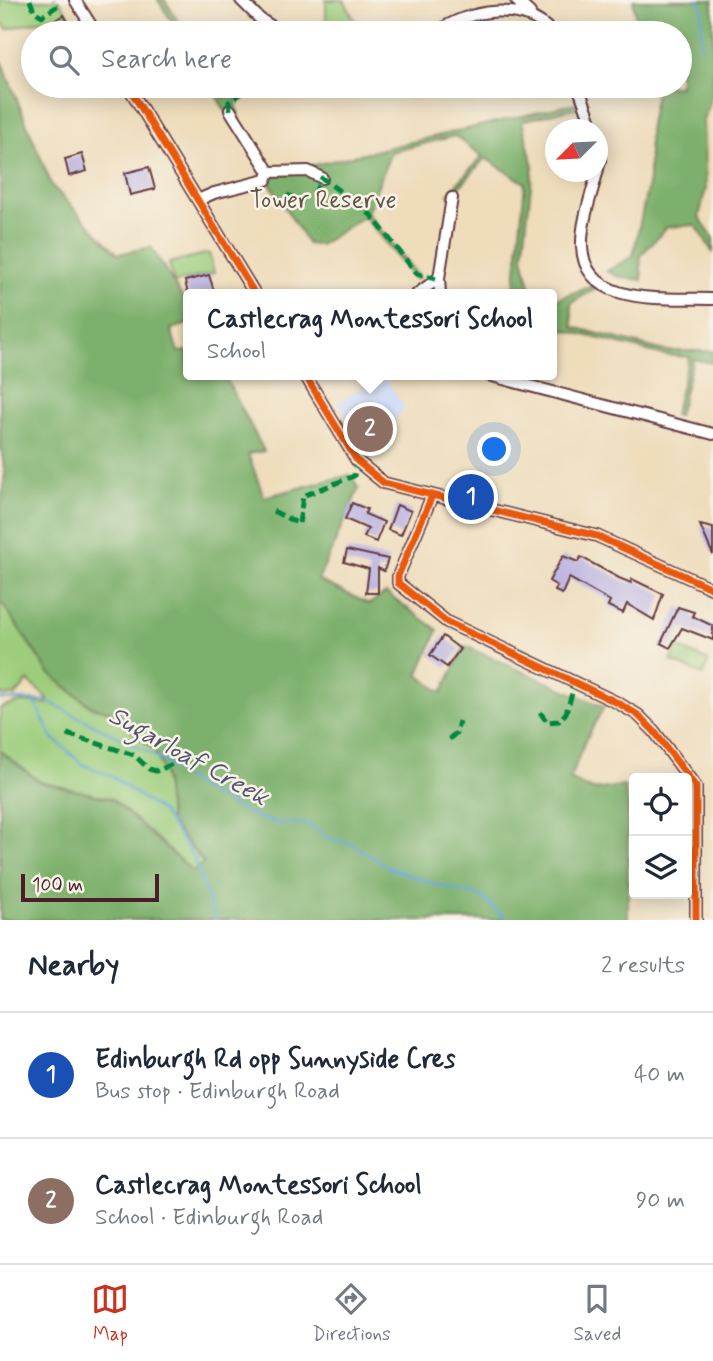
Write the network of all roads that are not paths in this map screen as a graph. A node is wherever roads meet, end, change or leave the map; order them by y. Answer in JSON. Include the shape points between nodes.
{"nodes":[{"id":1,"x":75,"y":0,"type":"edge"},
{"id":2,"x":240,"y":0,"type":"edge"},
{"id":3,"x":516,"y":0,"type":"edge"},
{"id":4,"x":530,"y":13,"type":"junction"},
{"id":5,"x":88,"y":21,"type":"edge"},
{"id":6,"x":263,"y":21,"type":"edge"},
{"id":7,"x":455,"y":21,"type":"edge"},
{"id":8,"x":539,"y":21,"type":"edge"},
{"id":9,"x":135,"y":98,"type":"edge"},
{"id":10,"x":582,"y":98,"type":"edge"},
{"id":11,"x":230,"y":110,"type":"dead end"},
{"id":12,"x":590,"y":119,"type":"edge"},
{"id":13,"x":269,"y":172,"type":"junction"},
{"id":14,"x":322,"y":178,"type":"dead end"},
{"id":15,"x":595,"y":182,"type":"edge"},
{"id":16,"x":452,"y":198,"type":"dead end"},
{"id":17,"x":198,"y":200,"type":"junction"},
{"id":18,"x":440,"y":287,"type":"edge"},
{"id":19,"x":252,"y":289,"type":"edge"},
{"id":20,"x":713,"y":299,"type":"edge"},
{"id":21,"x":307,"y":380,"type":"edge"},
{"id":22,"x":507,"y":380,"type":"edge"},
{"id":23,"x":713,"y":435,"type":"edge"},
{"id":24,"x":432,"y":496,"type":"junction"},
{"id":25,"x":713,"y":589,"type":"edge"},
{"id":26,"x":696,"y":920,"type":"edge"}],
"edges":[{"from":1,"to":5,"type":"street"},
{"from":2,"to":6,"type":"street"},
{"from":3,"to":4,"type":"street"},
{"from":4,"to":7,"type":"street","via":[[468,13]]},
{"from":4,"to":8,"type":"street"},
{"from":9,"to":17,"type":"street"},
{"from":10,"to":12,"type":"street"},
{"from":11,"to":13,"type":"street"},
{"from":13,"to":14,"type":"street","via":[[308,171]]},
{"from":13,"to":17,"type":"street","via":[[266,180]]},
{"from":15,"to":20,"type":"street","via":[[582,246],[592,274],[603,286],[621,294]]},
{"from":16,"to":18,"type":"street"},
{"from":17,"to":19,"type":"street"},
{"from":21,"to":24,"type":"street","via":[[365,469],[384,483]]},
{"from":22,"to":23,"type":"street"},
{"from":24,"to":25,"type":"street","via":[[597,536]]},
{"from":24,"to":26,"type":"street","via":[[398,583],[447,622],[618,703],[654,731],[696,787]]}]}
